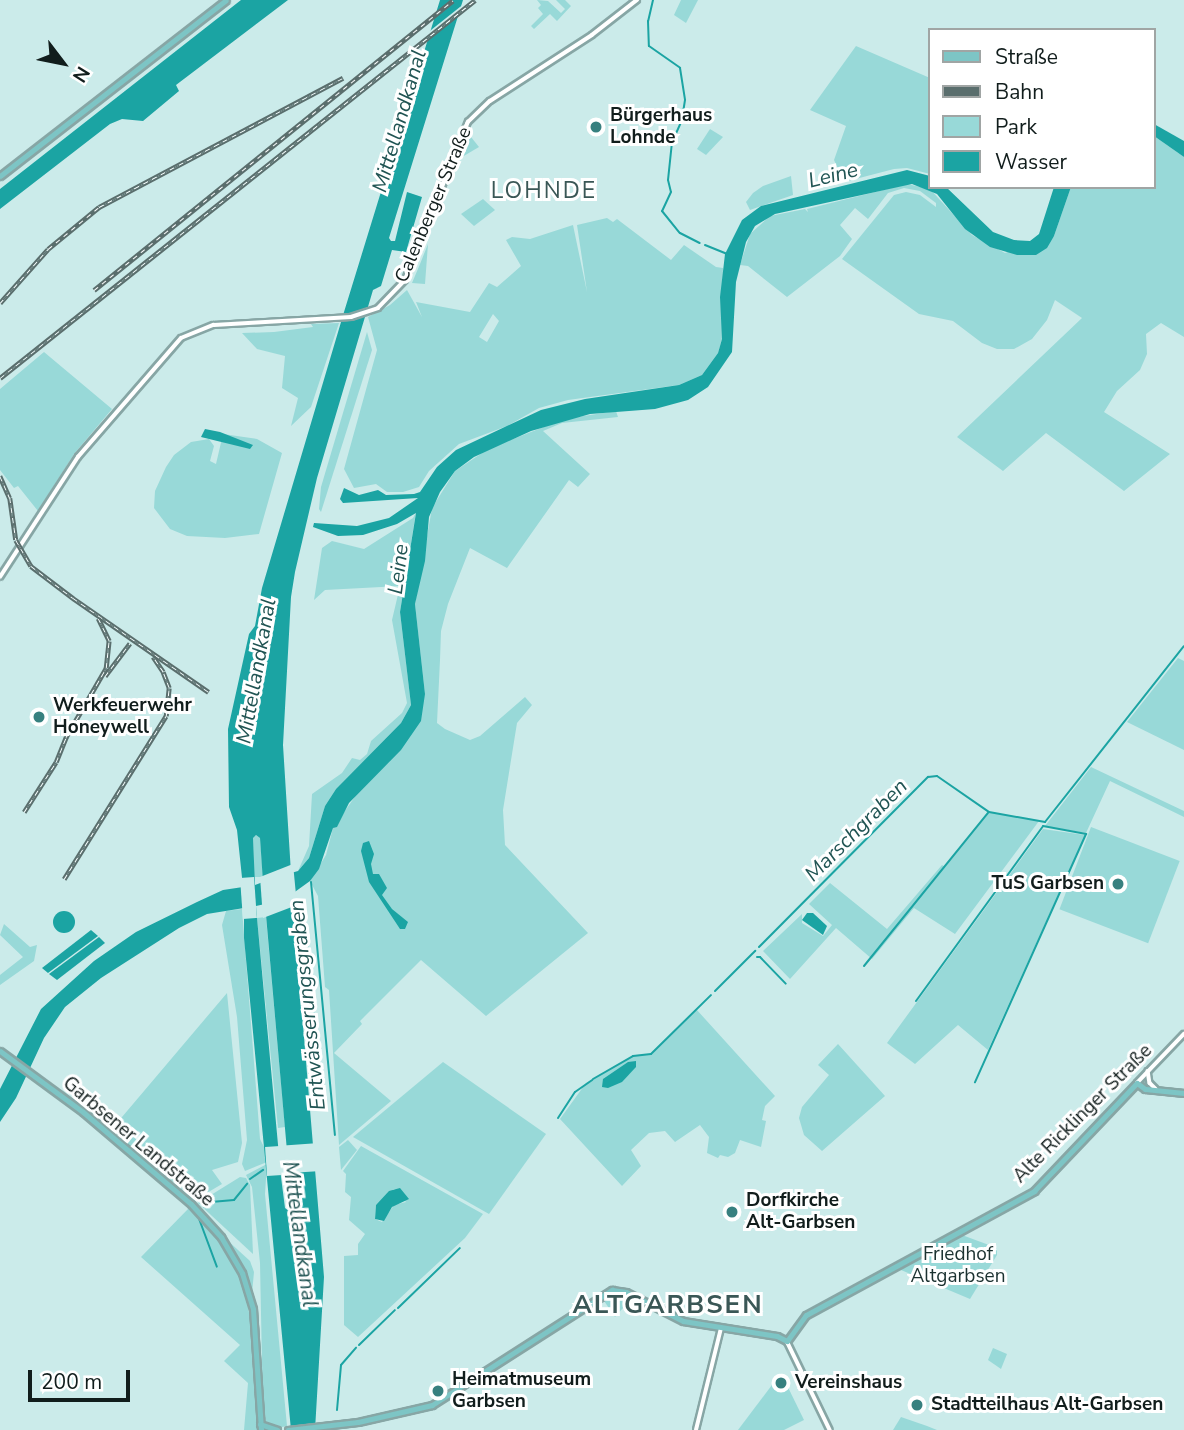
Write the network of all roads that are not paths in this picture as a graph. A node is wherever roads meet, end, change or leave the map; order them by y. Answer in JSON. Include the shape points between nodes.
{"nodes":[{"id":1,"x":226,"y":0,"type":"edge"},
{"id":2,"x":637,"y":0,"type":"edge"},
{"id":3,"x":0,"y":176,"type":"edge"},
{"id":4,"x":0,"y":577,"type":"edge"},
{"id":5,"x":1184,"y":1034,"type":"edge"},
{"id":6,"x":0,"y":1051,"type":"edge"},
{"id":7,"x":1148,"y":1071,"type":"junction"},
{"id":8,"x":1137,"y":1083,"type":"junction"},
{"id":9,"x":1156,"y":1089,"type":"junction"},
{"id":10,"x":1184,"y":1093,"type":"edge"},
{"id":11,"x":721,"y":1328,"type":"junction"},
{"id":12,"x":787,"y":1341,"type":"junction"},
{"id":13,"x":262,"y":1428,"type":"edge"},
{"id":14,"x":277,"y":1430,"type":"edge"},
{"id":15,"x":288,"y":1430,"type":"edge"},
{"id":16,"x":696,"y":1430,"type":"edge"},
{"id":17,"x":830,"y":1430,"type":"edge"}],
"edges":[{"from":1,"to":3,"type":"main road"},
{"from":2,"to":4,"type":"street","name":"Calenberger Straße","via":[[474,115],[461,135],[405,280],[386,302],[369,313],[200,328],[181,338],[63,477]]},
{"from":5,"to":7,"type":"street","name":"Alte Ricklinger Straße"},
{"from":6,"to":13,"type":"main road","name":"Garbsener Landstraße","via":[[83,1112],[191,1204],[221,1237],[247,1286]]},
{"from":7,"to":8,"type":"street","name":"Alte Ricklinger Straße"},
{"from":7,"to":9,"type":"street"},
{"from":8,"to":9,"type":"main road"},
{"from":8,"to":12,"type":"main road","name":"Alte Ricklinger Straße","via":[[1034,1191],[806,1315]]},
{"from":9,"to":10,"type":"main road"},
{"from":11,"to":12,"type":"main road"},
{"from":11,"to":15,"type":"main road","via":[[679,1320],[626,1292],[611,1290],[432,1405],[407,1413]]},
{"from":11,"to":16,"type":"street"},
{"from":12,"to":17,"type":"street"},
{"from":13,"to":14,"type":"main road"}]}
